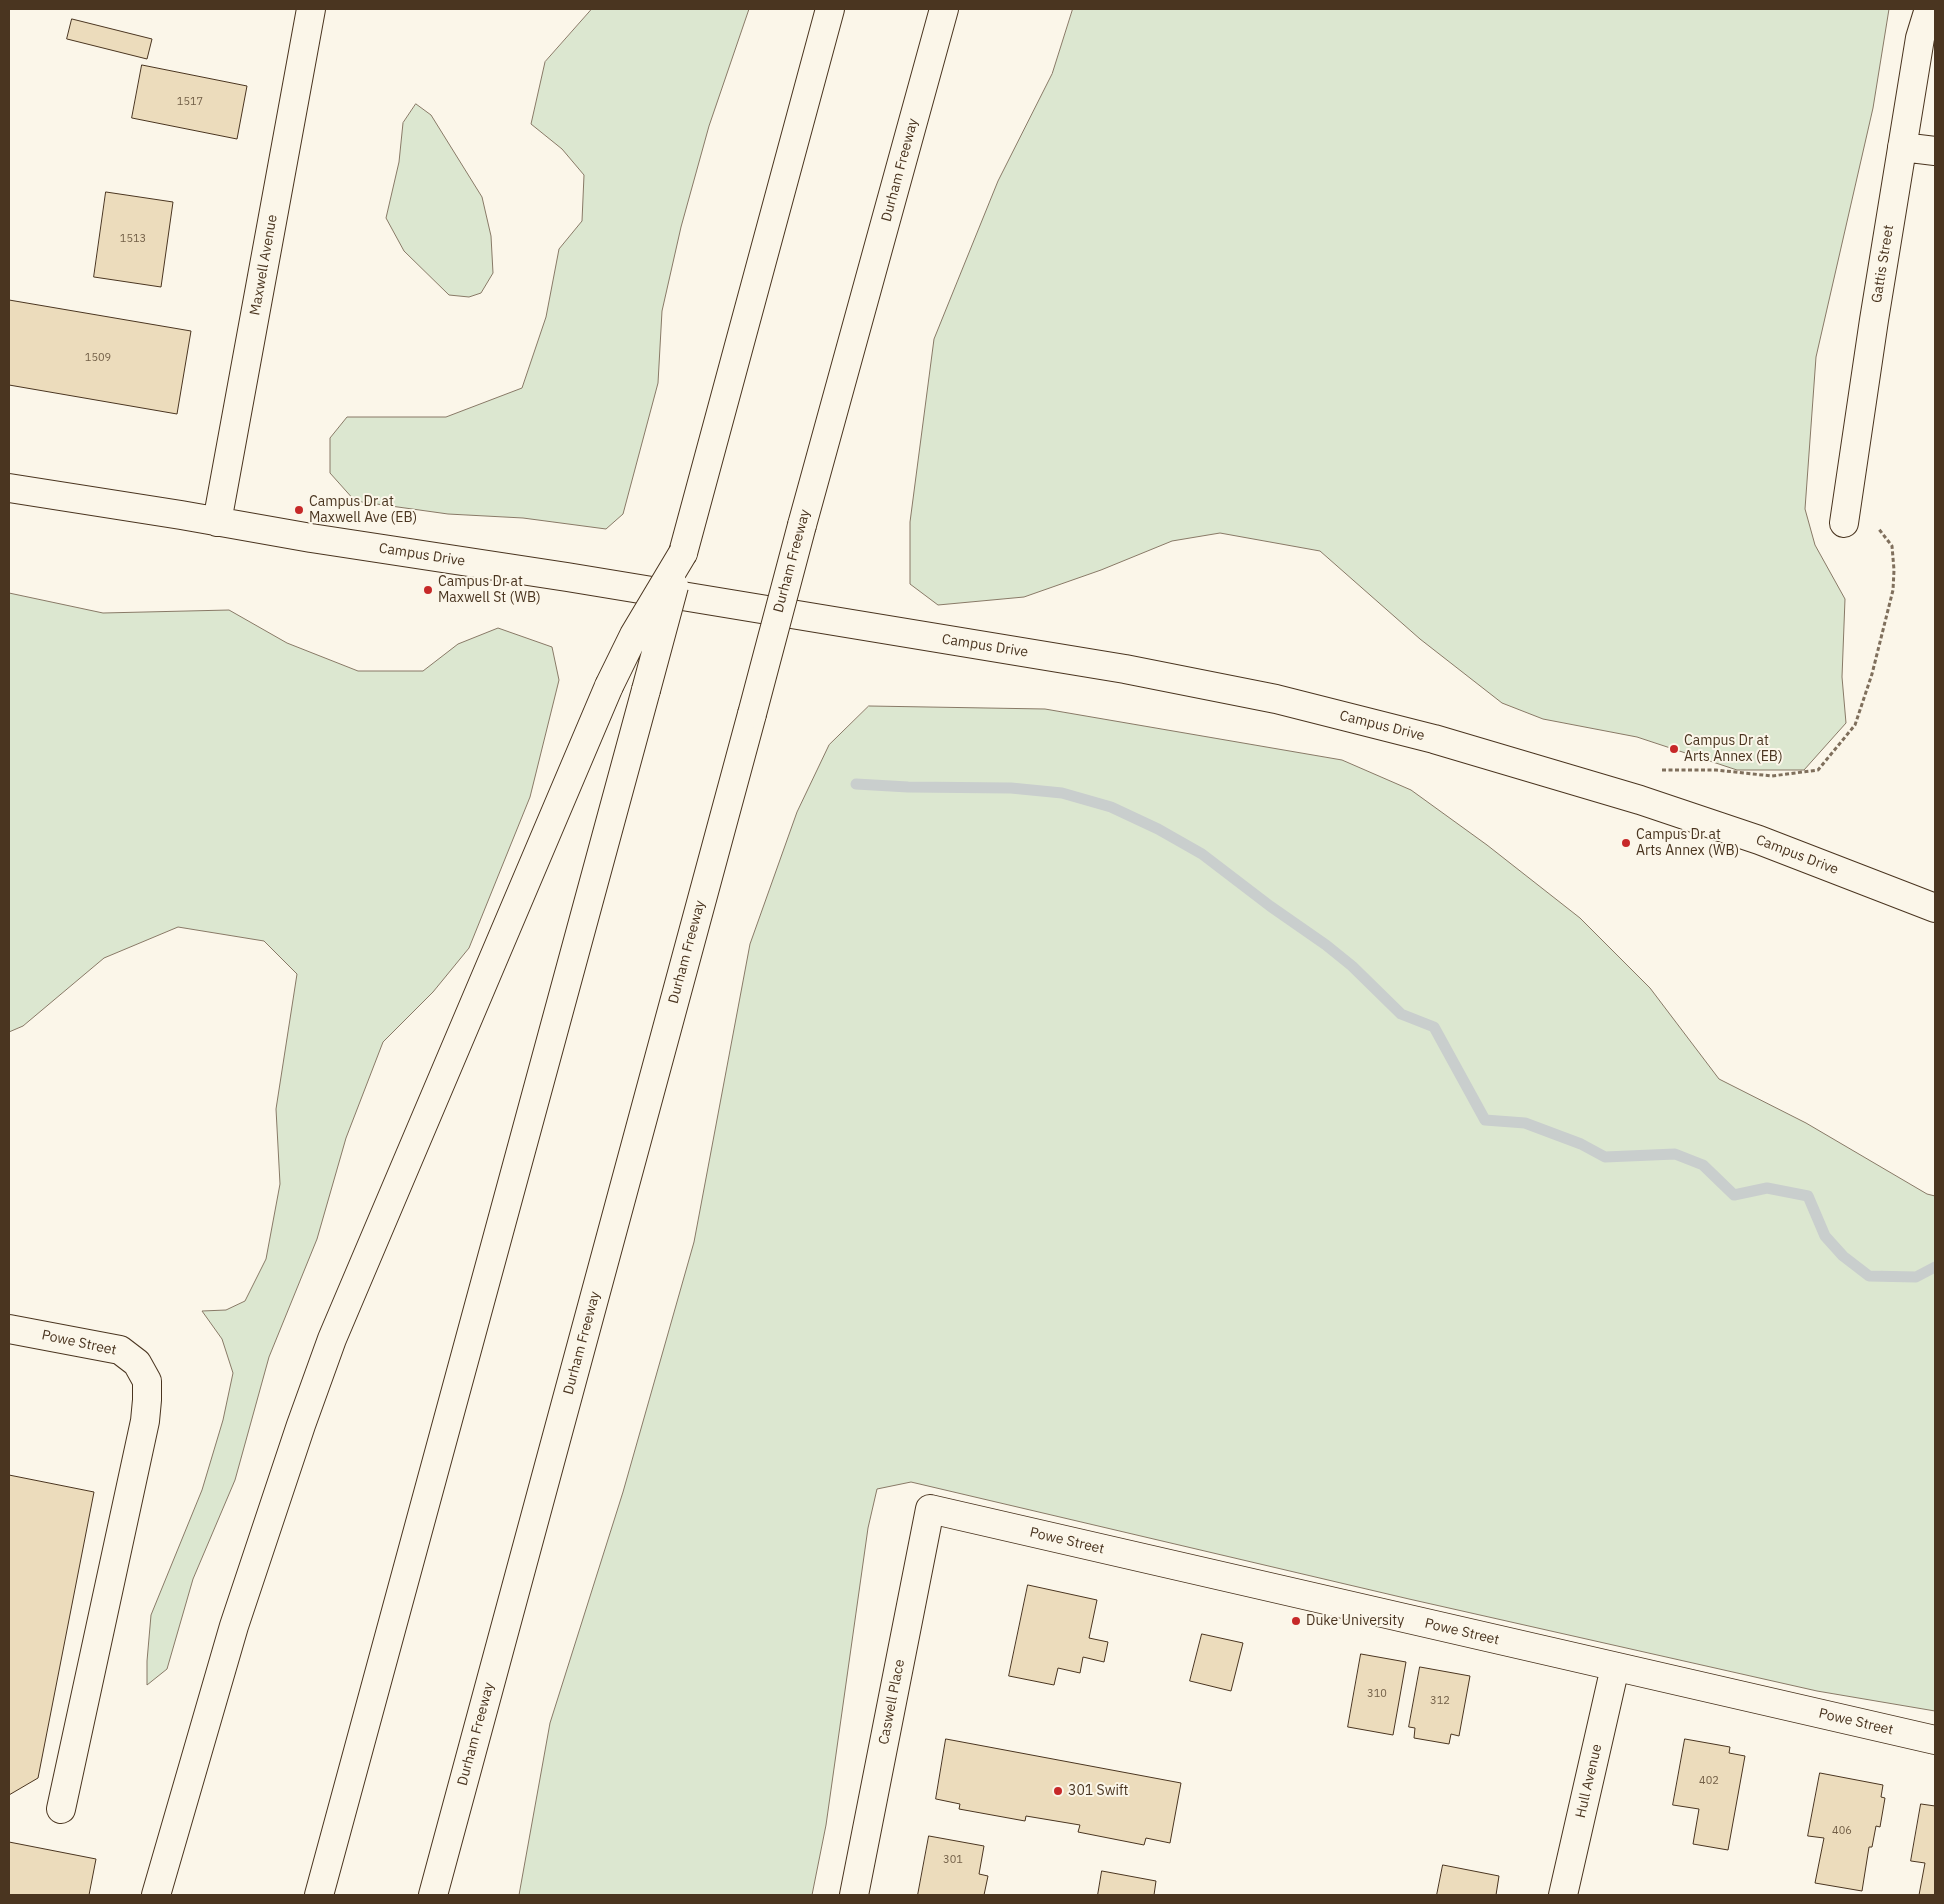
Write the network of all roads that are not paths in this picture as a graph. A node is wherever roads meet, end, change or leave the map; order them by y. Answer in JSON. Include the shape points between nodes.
{"nodes":[{"id":1,"x":311,"y":9,"type":"edge"},
{"id":2,"x":830,"y":9,"type":"edge"},
{"id":3,"x":944,"y":9,"type":"edge"},
{"id":4,"x":1932,"y":9,"type":"edge"},
{"id":5,"x":1902,"y":147,"type":"junction"},
{"id":6,"x":1935,"y":151,"type":"edge"},
{"id":7,"x":9,"y":488,"type":"edge"},
{"id":8,"x":218,"y":522,"type":"junction"},
{"id":9,"x":1844,"y":523,"type":"road end"},
{"id":10,"x":683,"y":553,"type":"junction"},
{"id":11,"x":1935,"y":908,"type":"edge"},
{"id":12,"x":9,"y":1329,"type":"edge"},
{"id":13,"x":930,"y":1509,"type":"joint"},
{"id":14,"x":1614,"y":1667,"type":"junction"},
{"id":15,"x":1935,"y":1740,"type":"edge"},
{"id":16,"x":61,"y":1809,"type":"dead end"},
{"id":17,"x":156,"y":1895,"type":"edge"},
{"id":18,"x":319,"y":1895,"type":"edge"},
{"id":19,"x":433,"y":1895,"type":"edge"},
{"id":20,"x":854,"y":1895,"type":"edge"},
{"id":21,"x":1563,"y":1895,"type":"edge"}],
"edges":[{"from":1,"to":8,"type":"main road","name":"Maxwell Avenue"},
{"from":2,"to":10,"type":"main road"},
{"from":3,"to":19,"type":"main road","name":"Durham Freeway","bridge":true},
{"from":4,"to":5,"type":"main road","name":"Gattis Street","via":[[1928,12],[1920,38]]},
{"from":5,"to":6,"type":"main road"},
{"from":5,"to":9,"type":"main road","name":"Gattis Street"},
{"from":7,"to":8,"type":"main road","name":"Campus Drive"},
{"from":8,"to":11,"type":"main road","name":"Campus Drive","via":[[1125,669],[1276,699],[1434,739],[1640,800],[1759,840]]},
{"from":10,"to":17,"type":"main road","bridge":true,"via":[[634,635],[610,686],[329,1348],[234,1626]]},
{"from":10,"to":18,"type":"main road","bridge":true},
{"from":12,"to":16,"type":"main road","name":"Powe Street","via":[[120,1350],[137,1363],[147,1382],[143,1431]]},
{"from":13,"to":14,"type":"main road","name":"Powe Street"},
{"from":13,"to":20,"type":"main road","name":"Caswell Place"},
{"from":14,"to":15,"type":"main road","name":"Powe Street"},
{"from":14,"to":21,"type":"main road","name":"Hull Avenue"}]}
